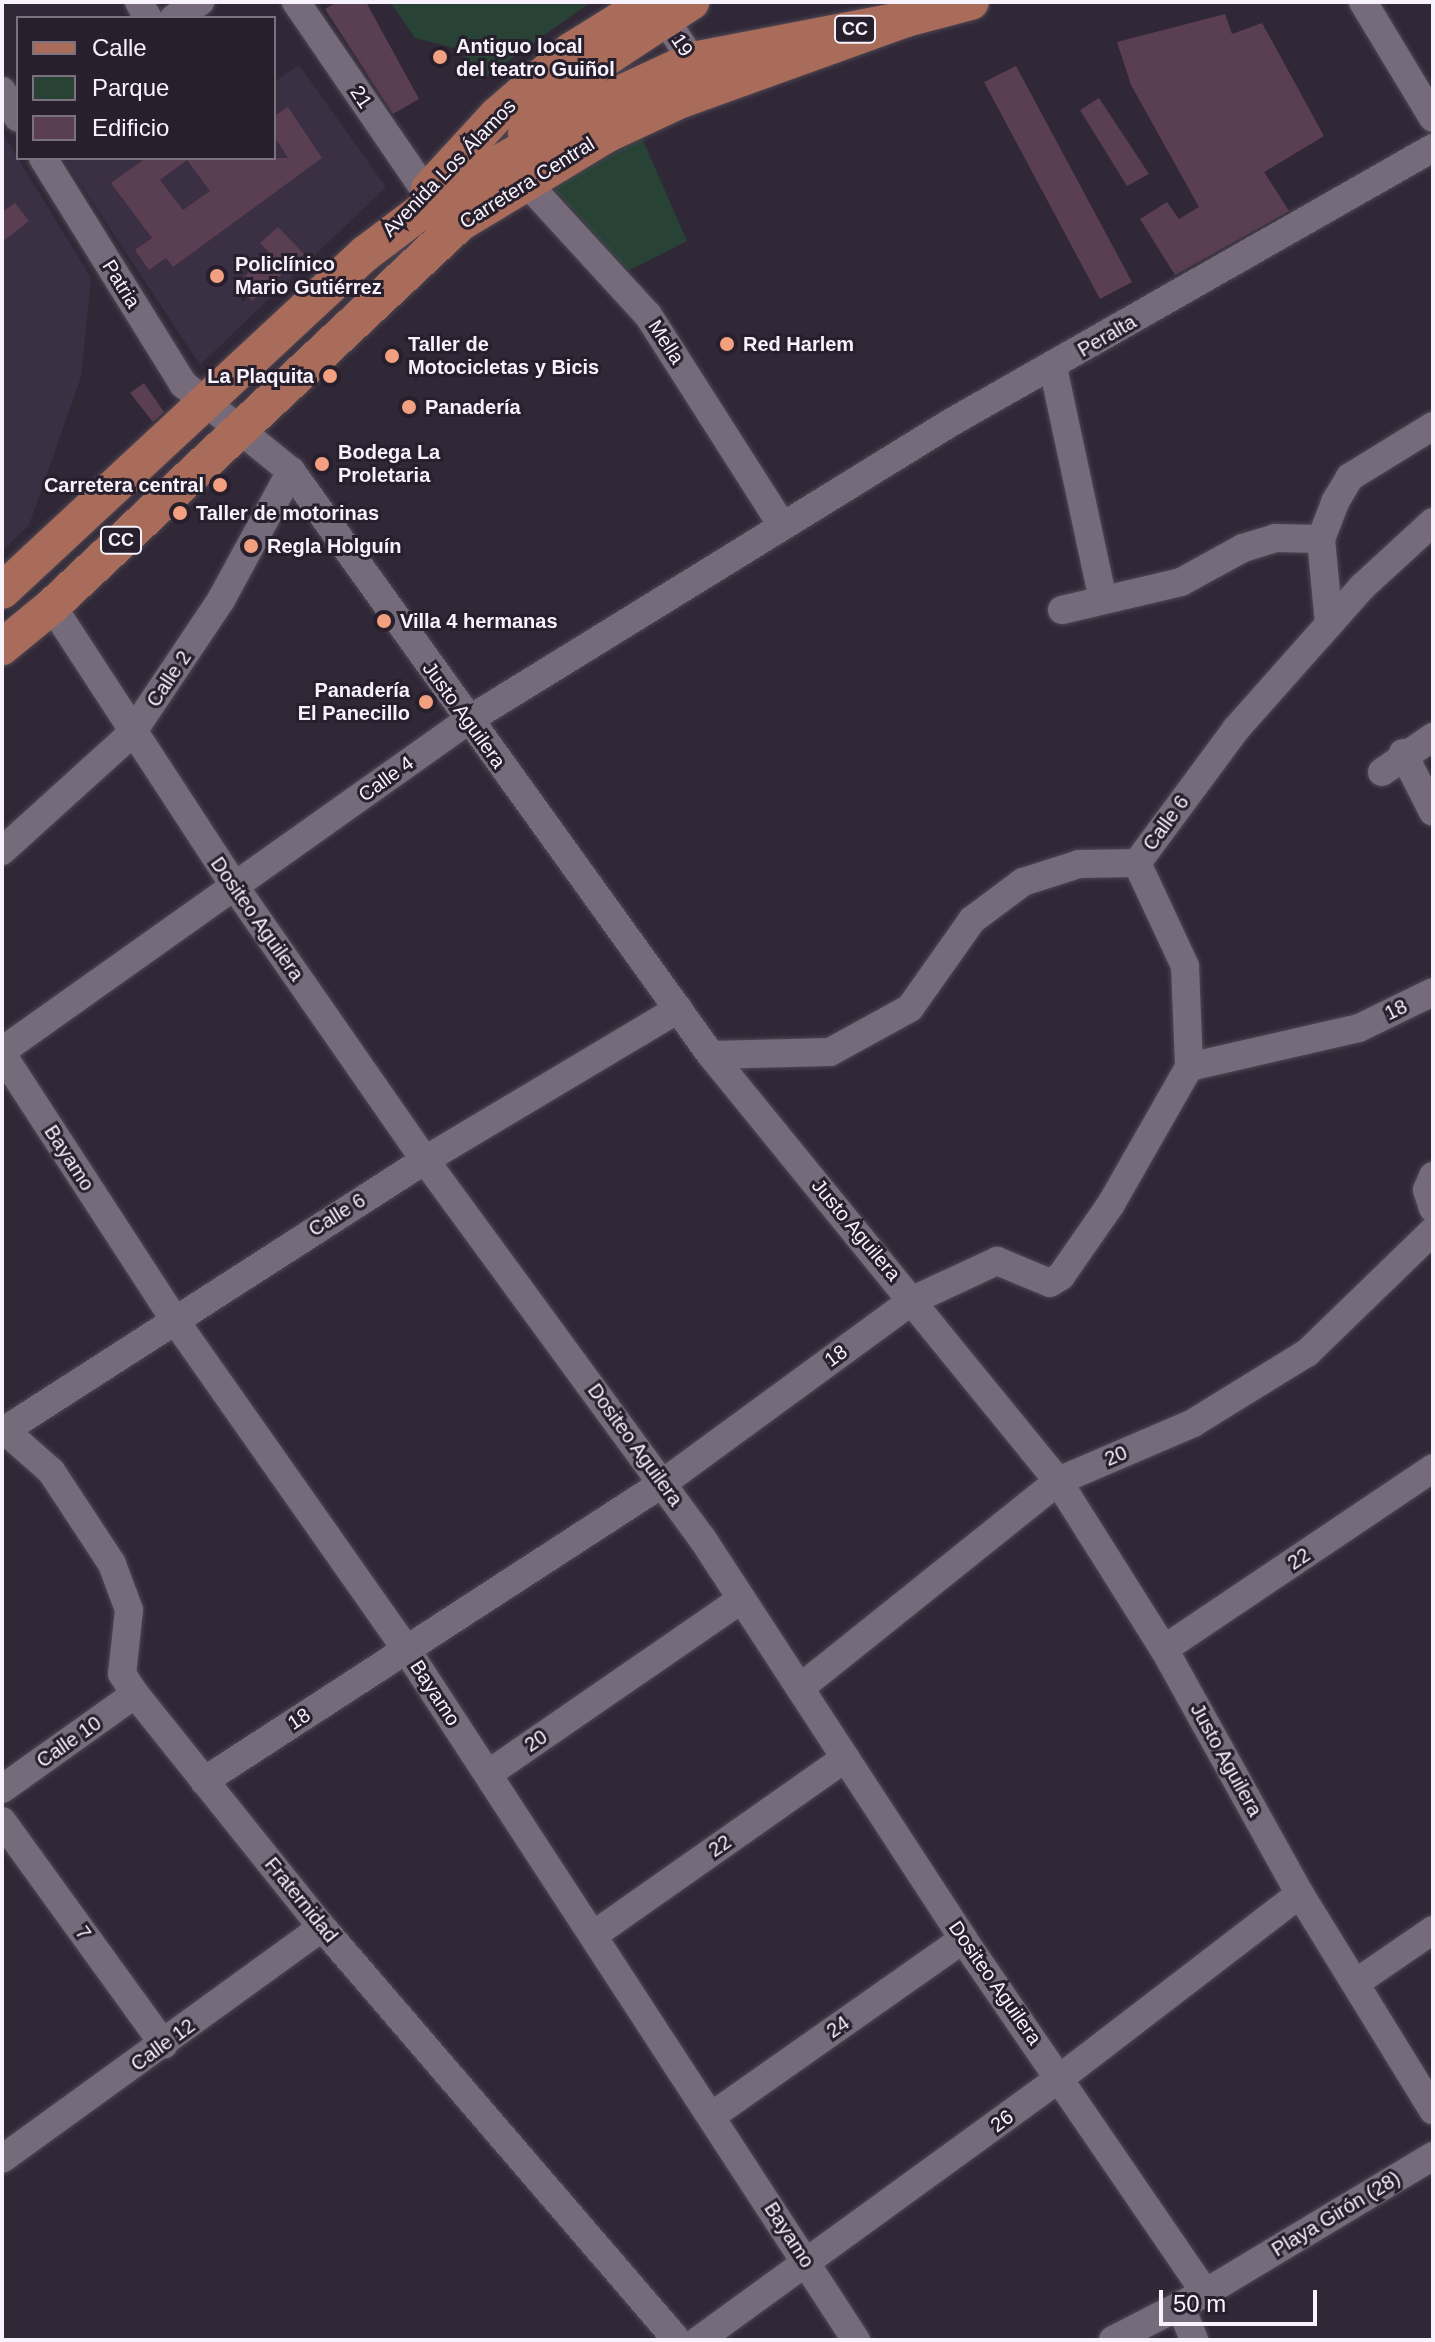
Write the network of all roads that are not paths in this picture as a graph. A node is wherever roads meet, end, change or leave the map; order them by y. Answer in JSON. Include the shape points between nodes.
{"nodes":[{"id":1,"x":200,"y":2,"type":"edge"},
{"id":2,"x":296,"y":2,"type":"edge"},
{"id":3,"x":971,"y":2,"type":"edge"},
{"id":4,"x":1363,"y":2,"type":"edge"},
{"id":5,"x":665,"y":6,"type":"edge"},
{"id":6,"x":177,"y":16,"type":"edge"},
{"id":7,"x":702,"y":74,"type":"junction"},
{"id":8,"x":1433,"y":118,"type":"edge"},
{"id":9,"x":1433,"y":148,"type":"edge"},
{"id":10,"x":44,"y":160,"type":"edge"},
{"id":11,"x":515,"y":168,"type":"junction"},
{"id":12,"x":426,"y":192,"type":"junction"},
{"id":13,"x":366,"y":253,"type":"junction"},
{"id":14,"x":1053,"y":367,"type":"junction"},
{"id":15,"x":206,"y":405,"type":"junction"},
{"id":16,"x":1433,"y":426,"type":"edge"},
{"id":17,"x":236,"y":429,"type":"junction"},
{"id":18,"x":291,"y":471,"type":"junction"},
{"id":19,"x":1433,"y":522,"type":"edge"},
{"id":20,"x":781,"y":524,"type":"junction"},
{"id":21,"x":1321,"y":539,"type":"junction"},
{"id":22,"x":2,"y":591,"type":"edge"},
{"id":23,"x":1103,"y":600,"type":"junction"},
{"id":24,"x":52,"y":606,"type":"junction"},
{"id":25,"x":1062,"y":610,"type":"dead end"},
{"id":26,"x":1329,"y":624,"type":"junction"},
{"id":27,"x":2,"y":647,"type":"edge"},
{"id":28,"x":467,"y":721,"type":"junction"},
{"id":29,"x":132,"y":733,"type":"junction"},
{"id":30,"x":1433,"y":737,"type":"edge"},
{"id":31,"x":1403,"y":753,"type":"junction"},
{"id":32,"x":1382,"y":772,"type":"dead end"},
{"id":33,"x":1433,"y":812,"type":"edge"},
{"id":34,"x":2,"y":851,"type":"edge"},
{"id":35,"x":1137,"y":863,"type":"junction"},
{"id":36,"x":235,"y":887,"type":"junction"},
{"id":37,"x":1433,"y":992,"type":"edge"},
{"id":38,"x":678,"y":1009,"type":"junction"},
{"id":39,"x":2,"y":1052,"type":"edge"},
{"id":40,"x":711,"y":1055,"type":"junction"},
{"id":41,"x":1189,"y":1067,"type":"junction"},
{"id":42,"x":425,"y":1160,"type":"junction"},
{"id":43,"x":1433,"y":1176,"type":"edge"},
{"id":44,"x":1433,"y":1208,"type":"edge"},
{"id":45,"x":1433,"y":1231,"type":"edge"},
{"id":46,"x":913,"y":1300,"type":"junction"},
{"id":47,"x":174,"y":1319,"type":"junction"},
{"id":48,"x":3,"y":1430,"type":"edge"},
{"id":49,"x":1433,"y":1468,"type":"edge"},
{"id":50,"x":1058,"y":1481,"type":"junction"},
{"id":51,"x":663,"y":1483,"type":"junction"},
{"id":52,"x":742,"y":1599,"type":"junction"},
{"id":53,"x":406,"y":1649,"type":"junction"},
{"id":54,"x":1164,"y":1649,"type":"junction"},
{"id":55,"x":800,"y":1688,"type":"junction"},
{"id":56,"x":135,"y":1694,"type":"junction"},
{"id":57,"x":845,"y":1758,"type":"junction"},
{"id":58,"x":488,"y":1774,"type":"junction"},
{"id":59,"x":204,"y":1781,"type":"junction"},
{"id":60,"x":2,"y":1789,"type":"edge"},
{"id":61,"x":2,"y":1821,"type":"edge"},
{"id":62,"x":1300,"y":1894,"type":"junction"},
{"id":63,"x":322,"y":1927,"type":"junction"},
{"id":64,"x":1433,"y":1930,"type":"edge"},
{"id":65,"x":595,"y":1934,"type":"junction"},
{"id":66,"x":963,"y":1939,"type":"junction"},
{"id":67,"x":1357,"y":1982,"type":"junction"},
{"id":68,"x":164,"y":2045,"type":"junction"},
{"id":69,"x":1060,"y":2078,"type":"junction"},
{"id":70,"x":1433,"y":2110,"type":"edge"},
{"id":71,"x":713,"y":2115,"type":"junction"},
{"id":72,"x":1433,"y":2156,"type":"edge"},
{"id":73,"x":2,"y":2159,"type":"edge"},
{"id":74,"x":808,"y":2265,"type":"junction"},
{"id":75,"x":1192,"y":2299,"type":"junction"},
{"id":76,"x":677,"y":2340,"type":"edge"},
{"id":77,"x":699,"y":2340,"type":"edge"},
{"id":78,"x":856,"y":2340,"type":"edge"},
{"id":79,"x":1113,"y":2340,"type":"edge"},
{"id":80,"x":1194,"y":2340,"type":"edge"}],
"edges":[{"from":1,"to":6,"type":"street"},
{"from":2,"to":12,"type":"street","name":"21"},
{"from":3,"to":7,"type":"main road","name":"Carretera Central","number":"CC"},
{"from":4,"to":8,"type":"street"},
{"from":5,"to":7,"type":"street","name":"19"},
{"from":5,"to":11,"type":"main road","name":"Avenida Los Álamos","via":[[563,93]]},
{"from":5,"to":12,"type":"main road","name":"Avenida Los Álamos","via":[[572,50],[497,115]]},
{"from":7,"to":11,"type":"main road","name":"Carretera Central","number":"CC","via":[[608,134]]},
{"from":9,"to":14,"type":"street","name":"Peralta"},
{"from":10,"to":15,"type":"street","name":"Patria","via":[[183,384]]},
{"from":11,"to":13,"type":"main road","name":"Carretera Central","number":"CC"},
{"from":11,"to":17,"type":"main road","name":"Carretera Central","number":"CC"},
{"from":11,"to":20,"type":"street","name":"Mella","via":[[648,315]]},
{"from":12,"to":13,"type":"main road","name":"Avenida Los Álamos"},
{"from":13,"to":15,"type":"main road","name":"Carretera Central","number":"CC"},
{"from":14,"to":20,"type":"street","name":"Peralta"},
{"from":14,"to":23,"type":"street"},
{"from":15,"to":17,"type":"street","name":"Justo Aguilera"},
{"from":15,"to":22,"type":"main road","name":"Carretera Central","number":"CC"},
{"from":16,"to":21,"type":"street","via":[[1350,477]]},
{"from":17,"to":18,"type":"street","name":"Justo Aguilera"},
{"from":17,"to":24,"type":"main road","name":"Carretera Central","number":"CC"},
{"from":18,"to":28,"type":"street","name":"Justo Aguilera"},
{"from":18,"to":29,"type":"street","name":"Calle 2","via":[[221,600]]},
{"from":19,"to":26,"type":"street","name":"Calle 6"},
{"from":20,"to":28,"type":"street","name":"Calle 4"},
{"from":21,"to":23,"type":"street","via":[[1275,538],[1243,548],[1181,582]]},
{"from":21,"to":26,"type":"street"},
{"from":23,"to":25,"type":"street"},
{"from":24,"to":27,"type":"main road","name":"Carretera Central","number":"CC"},
{"from":24,"to":29,"type":"street","name":"Dositeo Aguilera"},
{"from":26,"to":35,"type":"street","name":"Calle 6","via":[[1236,729]]},
{"from":28,"to":36,"type":"street","name":"Calle 4"},
{"from":28,"to":38,"type":"street","name":"Justo Aguilera"},
{"from":29,"to":34,"type":"street","name":"Calle 2"},
{"from":29,"to":36,"type":"street","name":"Dositeo Aguilera"},
{"from":30,"to":31,"type":"street"},
{"from":31,"to":32,"type":"street"},
{"from":31,"to":33,"type":"street"},
{"from":35,"to":40,"type":"street","name":"Calle 6","via":[[1079,864],[1023,882],[972,920],[910,1008],[830,1052]]},
{"from":35,"to":41,"type":"street","via":[[1185,966]]},
{"from":36,"to":39,"type":"street","name":"Calle 4"},
{"from":36,"to":42,"type":"street","name":"Dositeo Aguilera"},
{"from":37,"to":41,"type":"street","name":"18","via":[[1359,1028]]},
{"from":38,"to":40,"type":"street","name":"Justo Aguilera"},
{"from":38,"to":42,"type":"street","name":"Calle 6"},
{"from":39,"to":47,"type":"street","name":"Bayamo"},
{"from":40,"to":46,"type":"street","name":"Justo Aguilera"},
{"from":41,"to":46,"type":"street","name":"18","via":[[1111,1204],[1061,1276],[1050,1283],[997,1261]]},
{"from":42,"to":47,"type":"street","name":"Calle 6"},
{"from":42,"to":51,"type":"street","name":"Dositeo Aguilera"},
{"from":43,"to":44,"type":"street","via":[[1427,1190]]},
{"from":45,"to":50,"type":"street","name":"20","via":[[1307,1353],[1193,1423]]},
{"from":46,"to":50,"type":"street","name":"Justo Aguilera"},
{"from":46,"to":51,"type":"street","name":"18"},
{"from":47,"to":48,"type":"street","name":"Calle 6"},
{"from":47,"to":53,"type":"street","name":"Bayamo"},
{"from":48,"to":56,"type":"street","name":"Fraternidad","via":[[51,1471],[123,1586],[129,1610],[121,1662]]},
{"from":49,"to":54,"type":"street","name":"22"},
{"from":50,"to":54,"type":"street","name":"Justo Aguilera"},
{"from":50,"to":55,"type":"street","name":"20"},
{"from":51,"to":52,"type":"street","name":"Dositeo Aguilera"},
{"from":51,"to":53,"type":"street","name":"18"},
{"from":52,"to":55,"type":"street","name":"Dositeo Aguilera"},
{"from":52,"to":58,"type":"street","name":"20"},
{"from":53,"to":58,"type":"street","name":"Bayamo"},
{"from":53,"to":59,"type":"street","name":"18"},
{"from":54,"to":62,"type":"street","name":"Justo Aguilera"},
{"from":55,"to":57,"type":"street","name":"Dositeo Aguilera"},
{"from":56,"to":59,"type":"street","name":"Fraternidad"},
{"from":56,"to":60,"type":"street","name":"Calle 10"},
{"from":57,"to":65,"type":"street","name":"22"},
{"from":57,"to":66,"type":"street","name":"Dositeo Aguilera"},
{"from":58,"to":65,"type":"street","name":"Bayamo"},
{"from":59,"to":63,"type":"street","name":"Fraternidad"},
{"from":61,"to":68,"type":"street","name":"7"},
{"from":62,"to":67,"type":"street","name":"Justo Aguilera"},
{"from":62,"to":69,"type":"street","name":"26"},
{"from":63,"to":68,"type":"street","name":"Calle 12"},
{"from":63,"to":76,"type":"street","name":"Fraternidad"},
{"from":64,"to":67,"type":"street"},
{"from":65,"to":71,"type":"street","name":"Bayamo"},
{"from":66,"to":69,"type":"street","name":"Dositeo Aguilera"},
{"from":66,"to":71,"type":"street","name":"24"},
{"from":67,"to":70,"type":"street","name":"Justo Aguilera"},
{"from":68,"to":73,"type":"street","name":"Calle 12"},
{"from":69,"to":74,"type":"street","name":"26"},
{"from":69,"to":75,"type":"street","name":"Dositeo Aguilera"},
{"from":71,"to":74,"type":"street","name":"Bayamo"},
{"from":72,"to":75,"type":"street","name":"Playa Girón (28)"},
{"from":74,"to":77,"type":"street","name":"26"},
{"from":74,"to":78,"type":"street","name":"Bayamo"},
{"from":75,"to":79,"type":"street","name":"Playa Girón (28)"},
{"from":75,"to":80,"type":"street","name":"Dositeo Aguilera"}]}
